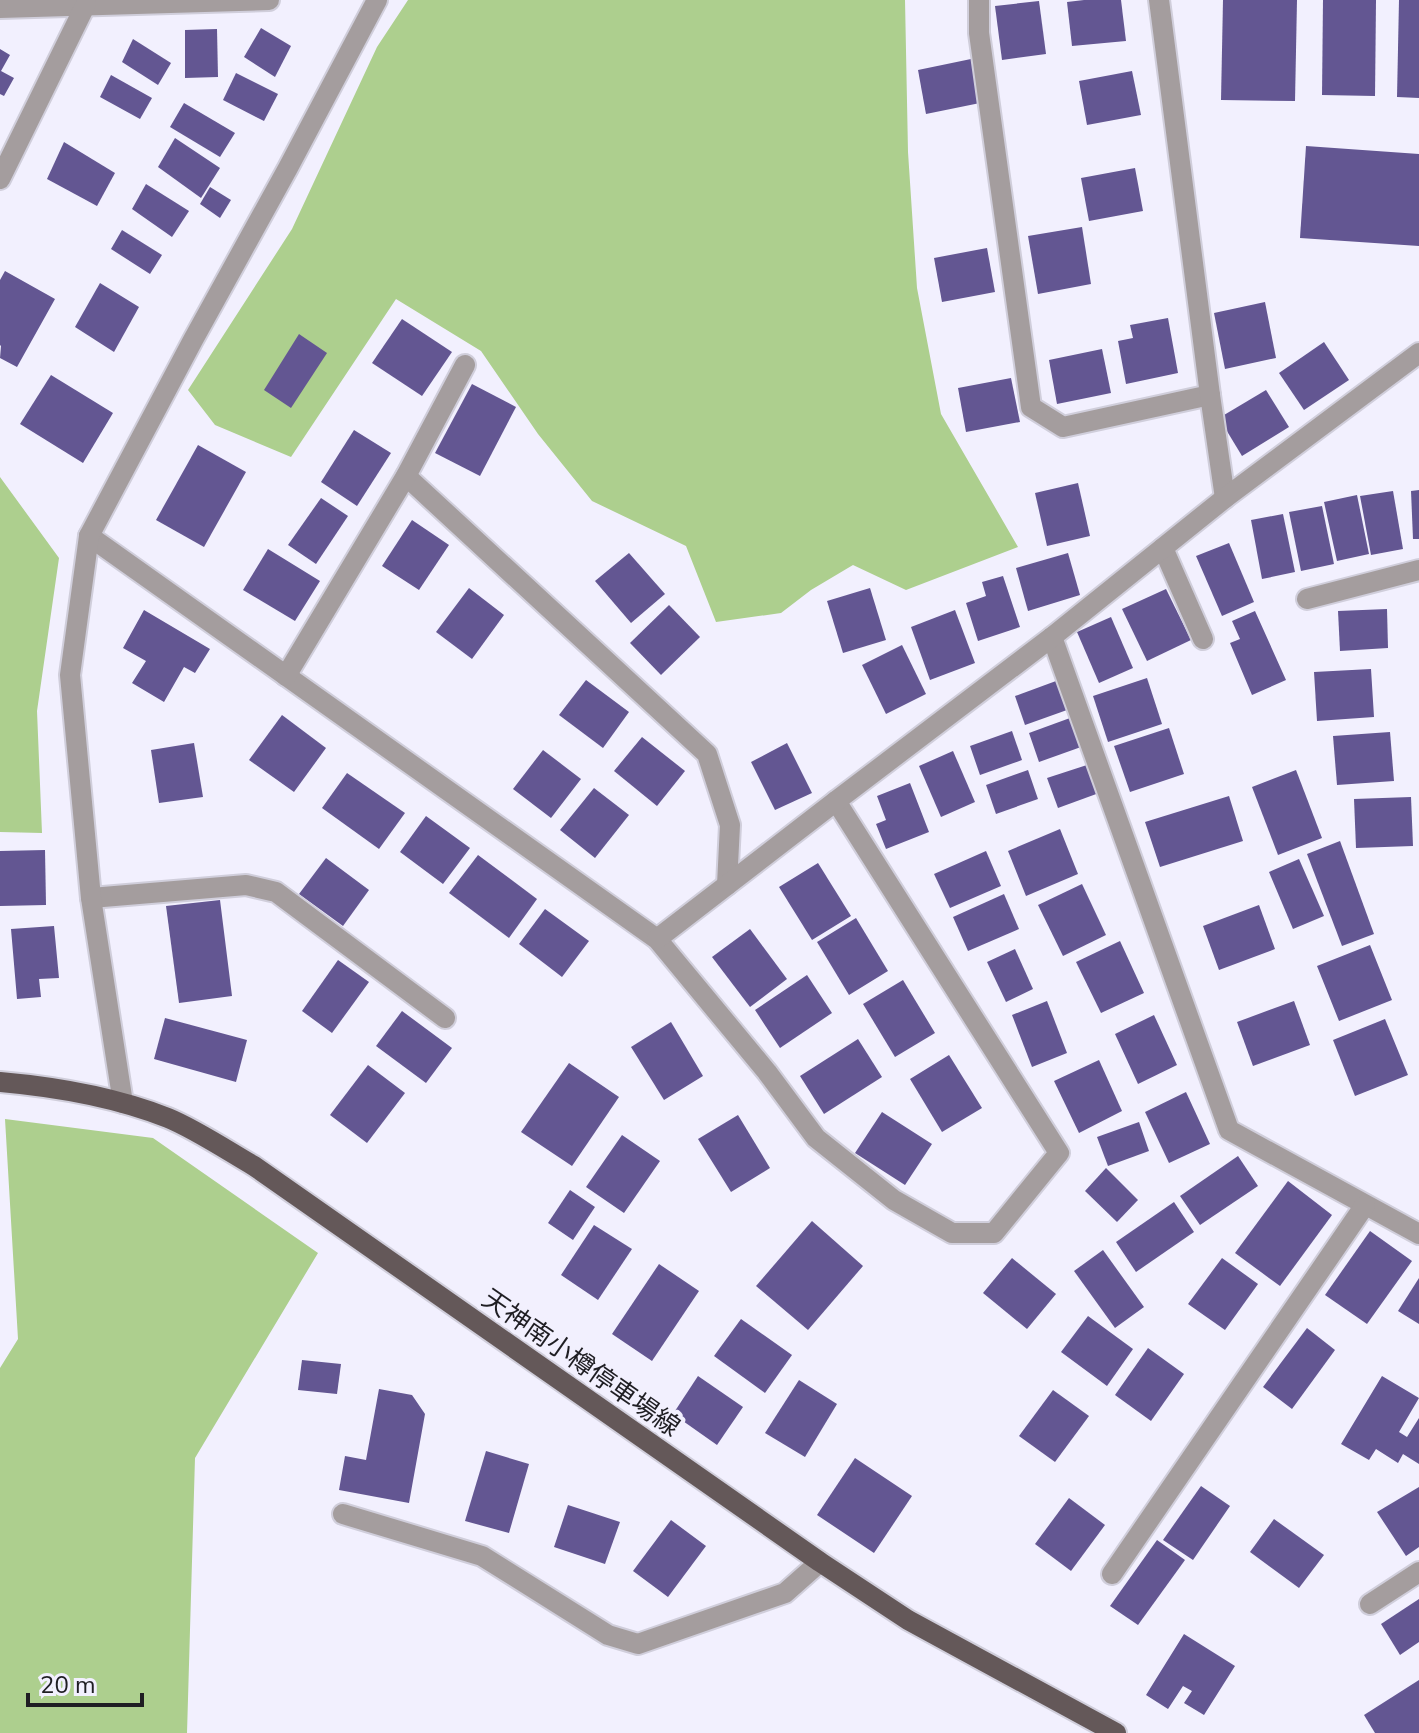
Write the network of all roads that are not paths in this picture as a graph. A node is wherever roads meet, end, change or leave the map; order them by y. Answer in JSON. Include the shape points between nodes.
{"nodes":[{"id":1,"x":269,"y":0,"type":"edge"},
{"id":2,"x":377,"y":0,"type":"edge"},
{"id":3,"x":979,"y":0,"type":"edge"},
{"id":4,"x":1159,"y":0,"type":"edge"},
{"id":5,"x":86,"y":4,"type":"junction"},
{"id":6,"x":0,"y":8,"type":"edge"},
{"id":7,"x":0,"y":179,"type":"edge"},
{"id":8,"x":1419,"y":353,"type":"edge"},
{"id":9,"x":465,"y":365,"type":"dead end"},
{"id":10,"x":1210,"y":395,"type":"junction"},
{"id":11,"x":406,"y":476,"type":"junction"},
{"id":12,"x":1225,"y":498,"type":"junction"},
{"id":13,"x":89,"y":536,"type":"junction"},
{"id":14,"x":1163,"y":548,"type":"junction"},
{"id":15,"x":1419,"y":570,"type":"edge"},
{"id":16,"x":1307,"y":599,"type":"dead end"},
{"id":17,"x":1052,"y":637,"type":"junction"},
{"id":18,"x":1203,"y":639,"type":"dead end"},
{"id":19,"x":286,"y":676,"type":"junction"},
{"id":20,"x":836,"y":801,"type":"junction"},
{"id":21,"x":727,"y":885,"type":"junction"},
{"id":22,"x":91,"y":898,"type":"junction"},
{"id":23,"x":657,"y":939,"type":"junction"},
{"id":24,"x":445,"y":1018,"type":"dead end"},
{"id":25,"x":0,"y":1082,"type":"edge"},
{"id":26,"x":123,"y":1103,"type":"junction"},
{"id":27,"x":1365,"y":1205,"type":"junction"},
{"id":28,"x":1419,"y":1234,"type":"edge"},
{"id":29,"x":343,"y":1514,"type":"dead end"},
{"id":30,"x":820,"y":1562,"type":"junction"},
{"id":31,"x":1419,"y":1572,"type":"edge"},
{"id":32,"x":1112,"y":1574,"type":"dead end"},
{"id":33,"x":1370,"y":1604,"type":"dead end"},
{"id":34,"x":1116,"y":1733,"type":"edge"}],
"edges":[{"from":1,"to":5,"type":"street"},
{"from":2,"to":13,"type":"street"},
{"from":3,"to":10,"type":"street","via":[[979,33],[1031,407],[1063,427]]},
{"from":4,"to":10,"type":"street"},
{"from":5,"to":6,"type":"street"},
{"from":5,"to":7,"type":"street"},
{"from":8,"to":12,"type":"street"},
{"from":9,"to":11,"type":"street"},
{"from":10,"to":12,"type":"street"},
{"from":11,"to":19,"type":"street"},
{"from":11,"to":21,"type":"street","via":[[707,754],[730,825]]},
{"from":12,"to":14,"type":"street"},
{"from":13,"to":19,"type":"street"},
{"from":13,"to":22,"type":"street","via":[[70,675]]},
{"from":14,"to":17,"type":"street"},
{"from":14,"to":18,"type":"street"},
{"from":15,"to":16,"type":"street"},
{"from":17,"to":20,"type":"street"},
{"from":17,"to":27,"type":"street","via":[[1229,1130]]},
{"from":19,"to":23,"type":"street"},
{"from":20,"to":21,"type":"street"},
{"from":20,"to":23,"type":"street","via":[[1059,1153],[994,1233],[952,1233],[894,1200],[816,1138]]},
{"from":21,"to":23,"type":"street"},
{"from":22,"to":24,"type":"street","via":[[246,885],[276,892]]},
{"from":22,"to":26,"type":"street"},
{"from":25,"to":26,"type":"main road","name":"天神南小樽停車場線"},
{"from":26,"to":30,"type":"main road","name":"天神南小樽停車場線","via":[[171,1119],[254,1166]]},
{"from":27,"to":28,"type":"street"},
{"from":27,"to":32,"type":"street"},
{"from":29,"to":30,"type":"street","via":[[482,1556],[608,1635],[638,1644],[785,1593]]},
{"from":30,"to":34,"type":"main road","name":"天神南小樽停車場線","via":[[908,1620]]},
{"from":31,"to":33,"type":"street"}]}
